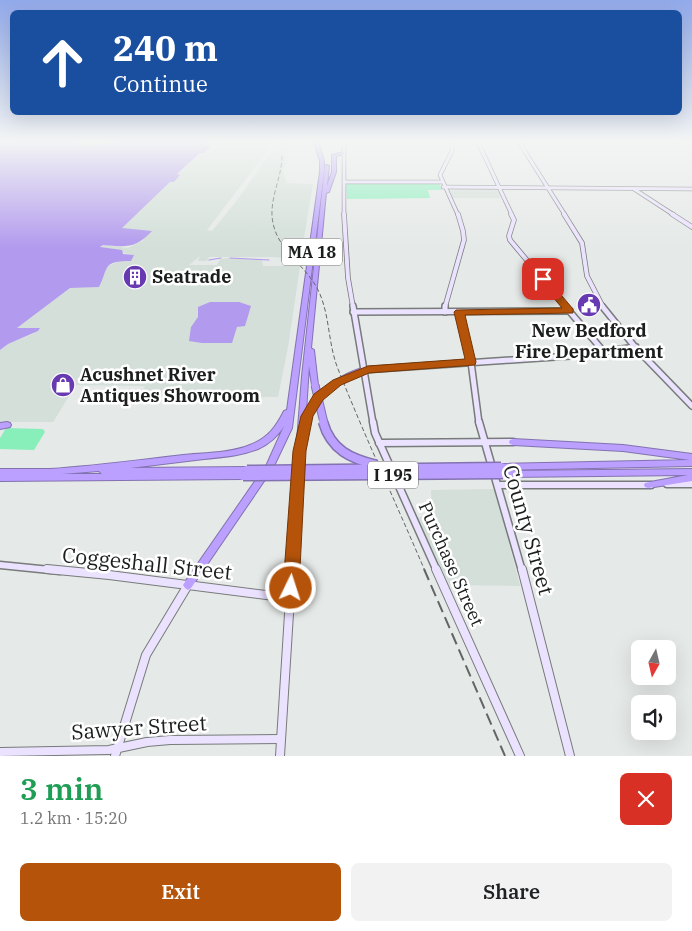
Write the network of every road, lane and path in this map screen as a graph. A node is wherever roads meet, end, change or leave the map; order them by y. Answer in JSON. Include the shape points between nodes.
{"nodes":[{"id":1,"x":322,"y":177,"type":"edge"},
{"id":2,"x":326,"y":177,"type":"edge"},
{"id":3,"x":333,"y":177,"type":"edge"},
{"id":4,"x":344,"y":177,"type":"edge"},
{"id":5,"x":441,"y":177,"type":"edge"},
{"id":6,"x":493,"y":177,"type":"edge"},
{"id":7,"x":540,"y":177,"type":"edge"},
{"id":8,"x":344,"y":182,"type":"junction"},
{"id":9,"x":443,"y":185,"type":"junction"},
{"id":10,"x":498,"y":188,"type":"junction"},
{"id":11,"x":547,"y":188,"type":"junction"},
{"id":12,"x":633,"y":188,"type":"junction"},
{"id":13,"x":692,"y":189,"type":"edge"},
{"id":14,"x":324,"y":202,"type":"junction"},
{"id":15,"x":692,"y":227,"type":"edge"},
{"id":16,"x":570,"y":311,"type":"junction"},
{"id":17,"x":353,"y":312,"type":"junction"},
{"id":18,"x":445,"y":312,"type":"junction"},
{"id":19,"x":459,"y":312,"type":"junction"},
{"id":20,"x":636,"y":347,"type":"junction"},
{"id":21,"x":306,"y":349,"type":"junction"},
{"id":22,"x":604,"y":352,"type":"junction"},
{"id":23,"x":471,"y":362,"type":"junction"},
{"id":24,"x":363,"y":370,"type":"junction"},
{"id":25,"x":294,"y":393,"type":"junction"},
{"id":26,"x":692,"y":406,"type":"edge"},
{"id":27,"x":484,"y":442,"type":"junction"},
{"id":28,"x":513,"y":442,"type":"joint"},
{"id":29,"x":379,"y":443,"type":"junction"},
{"id":30,"x":300,"y":451,"type":"junction"},
{"id":31,"x":692,"y":457,"type":"edge"},
{"id":32,"x":692,"y":463,"type":"edge"},
{"id":33,"x":415,"y":468,"type":"junction"},
{"id":34,"x":0,"y":471,"type":"edge"},
{"id":35,"x":117,"y":471,"type":"junction"},
{"id":36,"x":502,"y":471,"type":"junction"},
{"id":37,"x":98,"y":472,"type":"junction"},
{"id":38,"x":692,"y":472,"type":"edge"},
{"id":39,"x":245,"y":473,"type":"junction"},
{"id":40,"x":17,"y":475,"type":"junction"},
{"id":41,"x":33,"y":475,"type":"junction"},
{"id":42,"x":0,"y":478,"type":"edge"},
{"id":43,"x":692,"y":478,"type":"edge"},
{"id":44,"x":692,"y":484,"type":"edge"},
{"id":45,"x":498,"y":485,"type":"junction"},
{"id":46,"x":648,"y":485,"type":"junction"},
{"id":47,"x":0,"y":565,"type":"edge"},
{"id":48,"x":188,"y":585,"type":"junction"},
{"id":49,"x":290,"y":598,"type":"junction"},
{"id":50,"x":281,"y":739,"type":"junction"},
{"id":51,"x":0,"y":752,"type":"edge"},
{"id":52,"x":116,"y":752,"type":"edge"},
{"id":53,"x":280,"y":756,"type":"edge"},
{"id":54,"x":520,"y":756,"type":"edge"},
{"id":55,"x":570,"y":756,"type":"edge"}],
"edges":[{"from":1,"to":21,"type":"highway","number":"MA 18"},
{"from":2,"to":14,"type":"highway","number":"MA 18"},
{"from":3,"to":14,"type":"highway"},
{"from":4,"to":8,"type":"main road","name":"Purchase Street"},
{"from":5,"to":9,"type":"main road"},
{"from":6,"to":10,"type":"main road"},
{"from":7,"to":11,"type":"main road"},
{"from":8,"to":9,"type":"main road"},
{"from":8,"to":17,"type":"main road","name":"Purchase Street","via":[[347,264]]},
{"from":9,"to":10,"type":"main road"},
{"from":9,"to":18,"type":"main road","via":[[461,221],[464,237]]},
{"from":10,"to":11,"type":"main road"},
{"from":10,"to":16,"type":"main road","via":[[514,220],[509,236],[511,241]]},
{"from":11,"to":12,"type":"main road"},
{"from":11,"to":20,"type":"main road","via":[[582,243],[588,280],[615,324]]},
{"from":12,"to":13,"type":"main road"},
{"from":12,"to":15,"type":"main road"},
{"from":14,"to":21,"type":"highway","number":"MA 18"},
{"from":16,"to":19,"type":"main road"},
{"from":16,"to":22,"type":"main road"},
{"from":17,"to":18,"type":"main road"},
{"from":17,"to":24,"type":"main road","name":"Purchase Street"},
{"from":18,"to":19,"type":"main road"},
{"from":19,"to":23,"type":"main road","name":"County Street"},
{"from":20,"to":22,"type":"main road"},
{"from":20,"to":26,"type":"main road"},
{"from":21,"to":25,"type":"highway","number":"MA 18"},
{"from":21,"to":30,"type":"highway","number":"MA 18"},
{"from":21,"to":33,"type":"highway","bridge":true,"via":[[324,431],[340,451],[370,464]]},
{"from":22,"to":23,"type":"main road"},
{"from":23,"to":24,"type":"main road"},
{"from":23,"to":27,"type":"main road","name":"County Street","via":[[475,410]]},
{"from":24,"to":29,"type":"main road","name":"Purchase Street"},
{"from":24,"to":30,"type":"highway","via":[[318,397],[307,416]]},
{"from":25,"to":35,"type":"highway","via":[[280,428],[270,438],[254,446]]},
{"from":25,"to":48,"type":"highway","number":"MA 18","via":[[288,428],[273,460]]},
{"from":27,"to":28,"type":"main road"},
{"from":27,"to":29,"type":"main road"},
{"from":27,"to":45,"type":"main road","name":"County Street"},
{"from":28,"to":31,"type":"highway","via":[[616,448]]},
{"from":29,"to":54,"type":"main road","name":"Purchase Street"},
{"from":30,"to":49,"type":"highway","number":"MA 18"},
{"from":32,"to":36,"type":"highway","number":"I 195"},
{"from":33,"to":36,"type":"highway","number":"I 195","bridge":true},
{"from":33,"to":39,"type":"highway","number":"I 195","bridge":true},
{"from":34,"to":40,"type":"highway","number":"I 195"},
{"from":35,"to":37,"type":"highway","number":"I 195"},
{"from":35,"to":39,"type":"highway","number":"I 195"},
{"from":36,"to":38,"type":"highway","number":"I 195"},
{"from":36,"to":39,"type":"highway","number":"I 195","bridge":true},
{"from":37,"to":41,"type":"highway","number":"I 195"},
{"from":37,"to":41,"type":"highway","number":"I 195"},
{"from":40,"to":41,"type":"highway","number":"I 195"},
{"from":40,"to":42,"type":"highway","number":"I 195"},
{"from":43,"to":46,"type":"highway"},
{"from":44,"to":46,"type":"main road"},
{"from":45,"to":46,"type":"main road"},
{"from":45,"to":55,"type":"main road","name":"County Street"},
{"from":47,"to":48,"type":"main road","name":"Coggeshall Street"},
{"from":48,"to":49,"type":"main road","name":"Coggeshall Street"},
{"from":48,"to":52,"type":"main road","number":"MA 18","via":[[144,659]]},
{"from":49,"to":50,"type":"main road","number":"MA 18"},
{"from":50,"to":52,"type":"main road","name":"Sawyer Street","via":[[164,740]]},
{"from":50,"to":53,"type":"main road","number":"MA 18"},
{"from":51,"to":52,"type":"main road","name":"Sawyer Street"}]}
